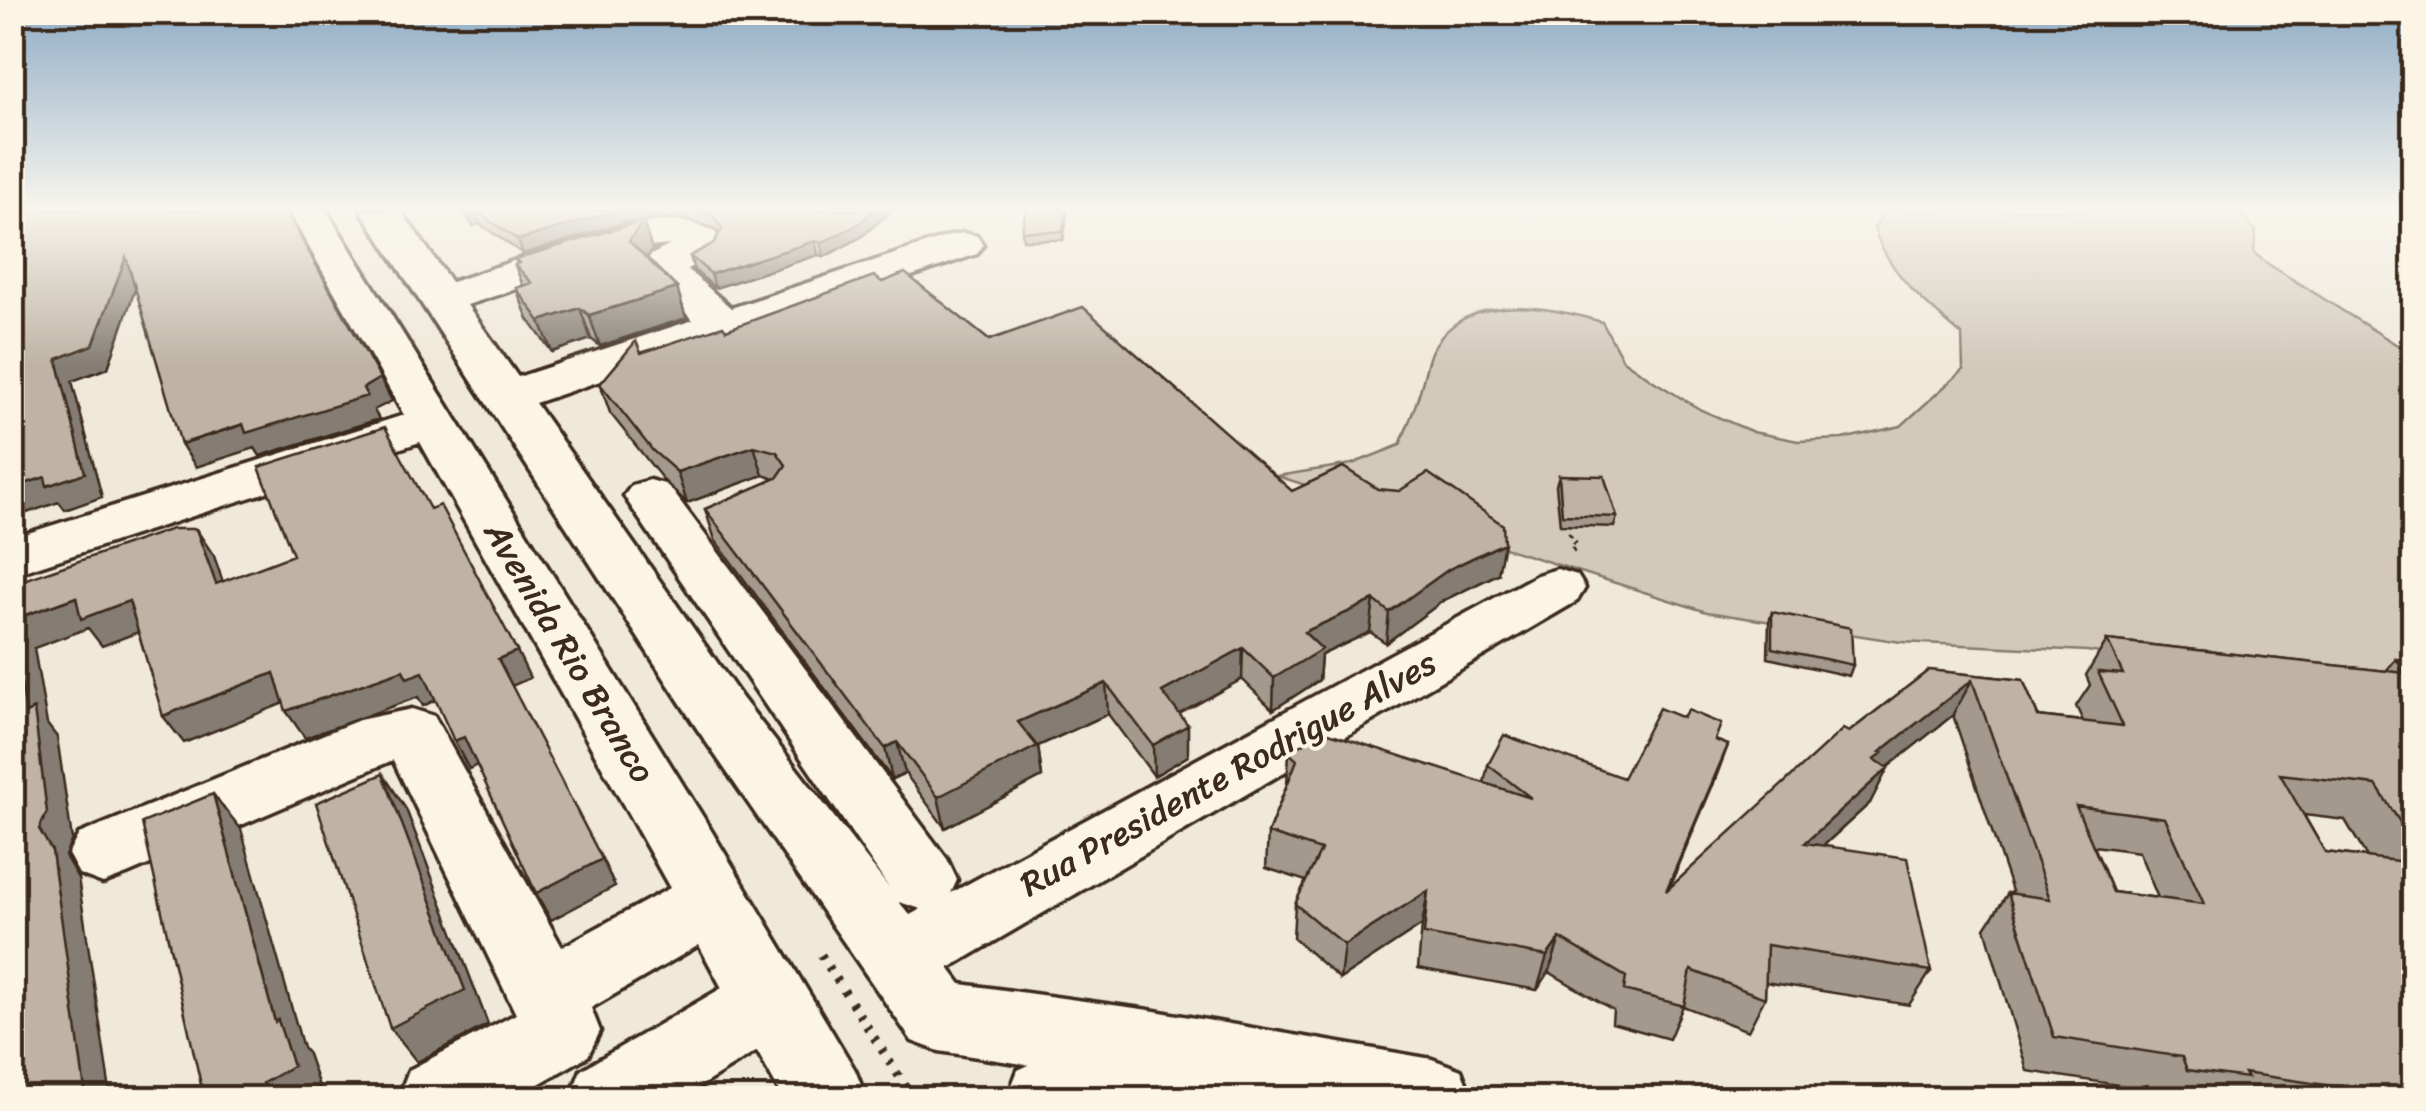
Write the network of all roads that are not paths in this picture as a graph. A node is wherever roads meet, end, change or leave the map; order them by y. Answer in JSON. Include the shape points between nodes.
{"nodes":[{"id":1,"x":338,"y":262,"type":"edge"},
{"id":2,"x":416,"y":262,"type":"edge"},
{"id":3,"x":558,"y":262,"type":"edge"},
{"id":4,"x":670,"y":262,"type":"edge"},
{"id":5,"x":912,"y":262,"type":"edge"},
{"id":6,"x":442,"y":299,"type":"junction"},
{"id":7,"x":724,"y":324,"type":"junction"},
{"id":8,"x":508,"y":396,"type":"junction"},
{"id":9,"x":433,"y":422,"type":"junction"},
{"id":10,"x":685,"y":512,"type":"dead end"},
{"id":11,"x":12,"y":557,"type":"edge"},
{"id":12,"x":1557,"y":588,"type":"dead end"},
{"id":13,"x":104,"y":854,"type":"dead end"},
{"id":14,"x":830,"y":869,"type":"junction"},
{"id":15,"x":712,"y":901,"type":"junction"},
{"id":16,"x":920,"y":987,"type":"junction"},
{"id":17,"x":548,"y":993,"type":"junction"},
{"id":18,"x":770,"y":1001,"type":"junction"},
{"id":19,"x":1149,"y":1047,"type":"junction"},
{"id":20,"x":438,"y":1098,"type":"edge"},
{"id":21,"x":610,"y":1098,"type":"edge"},
{"id":22,"x":826,"y":1098,"type":"edge"},
{"id":23,"x":1048,"y":1098,"type":"edge"},
{"id":24,"x":1432,"y":1098,"type":"edge"}],
"edges":[{"from":1,"to":9,"type":"street","name":"Avenida Rio Branco"},
{"from":2,"to":6,"type":"street"},
{"from":3,"to":6,"type":"street"},
{"from":4,"to":7,"type":"street","via":[[663,270]]},
{"from":5,"to":7,"type":"street"},
{"from":6,"to":8,"type":"street"},
{"from":7,"to":8,"type":"street"},
{"from":8,"to":14,"type":"street"},
{"from":9,"to":11,"type":"street"},
{"from":9,"to":15,"type":"street","name":"Avenida Rio Branco"},
{"from":10,"to":14,"type":"street","via":[[906,856]]},
{"from":12,"to":16,"type":"street","name":"Rua Presidente Rodrigue Alves"},
{"from":13,"to":17,"type":"street","via":[[381,737],[412,733]]},
{"from":14,"to":16,"type":"street"},
{"from":15,"to":17,"type":"street"},
{"from":15,"to":18,"type":"street","name":"Avenida Rio Branco"},
{"from":16,"to":19,"type":"street"},
{"from":17,"to":20,"type":"street","via":[[561,1031]]},
{"from":18,"to":21,"type":"street"},
{"from":18,"to":22,"type":"street","name":"Avenida Rio Branco"},
{"from":19,"to":23,"type":"street"},
{"from":19,"to":24,"type":"street"}]}
